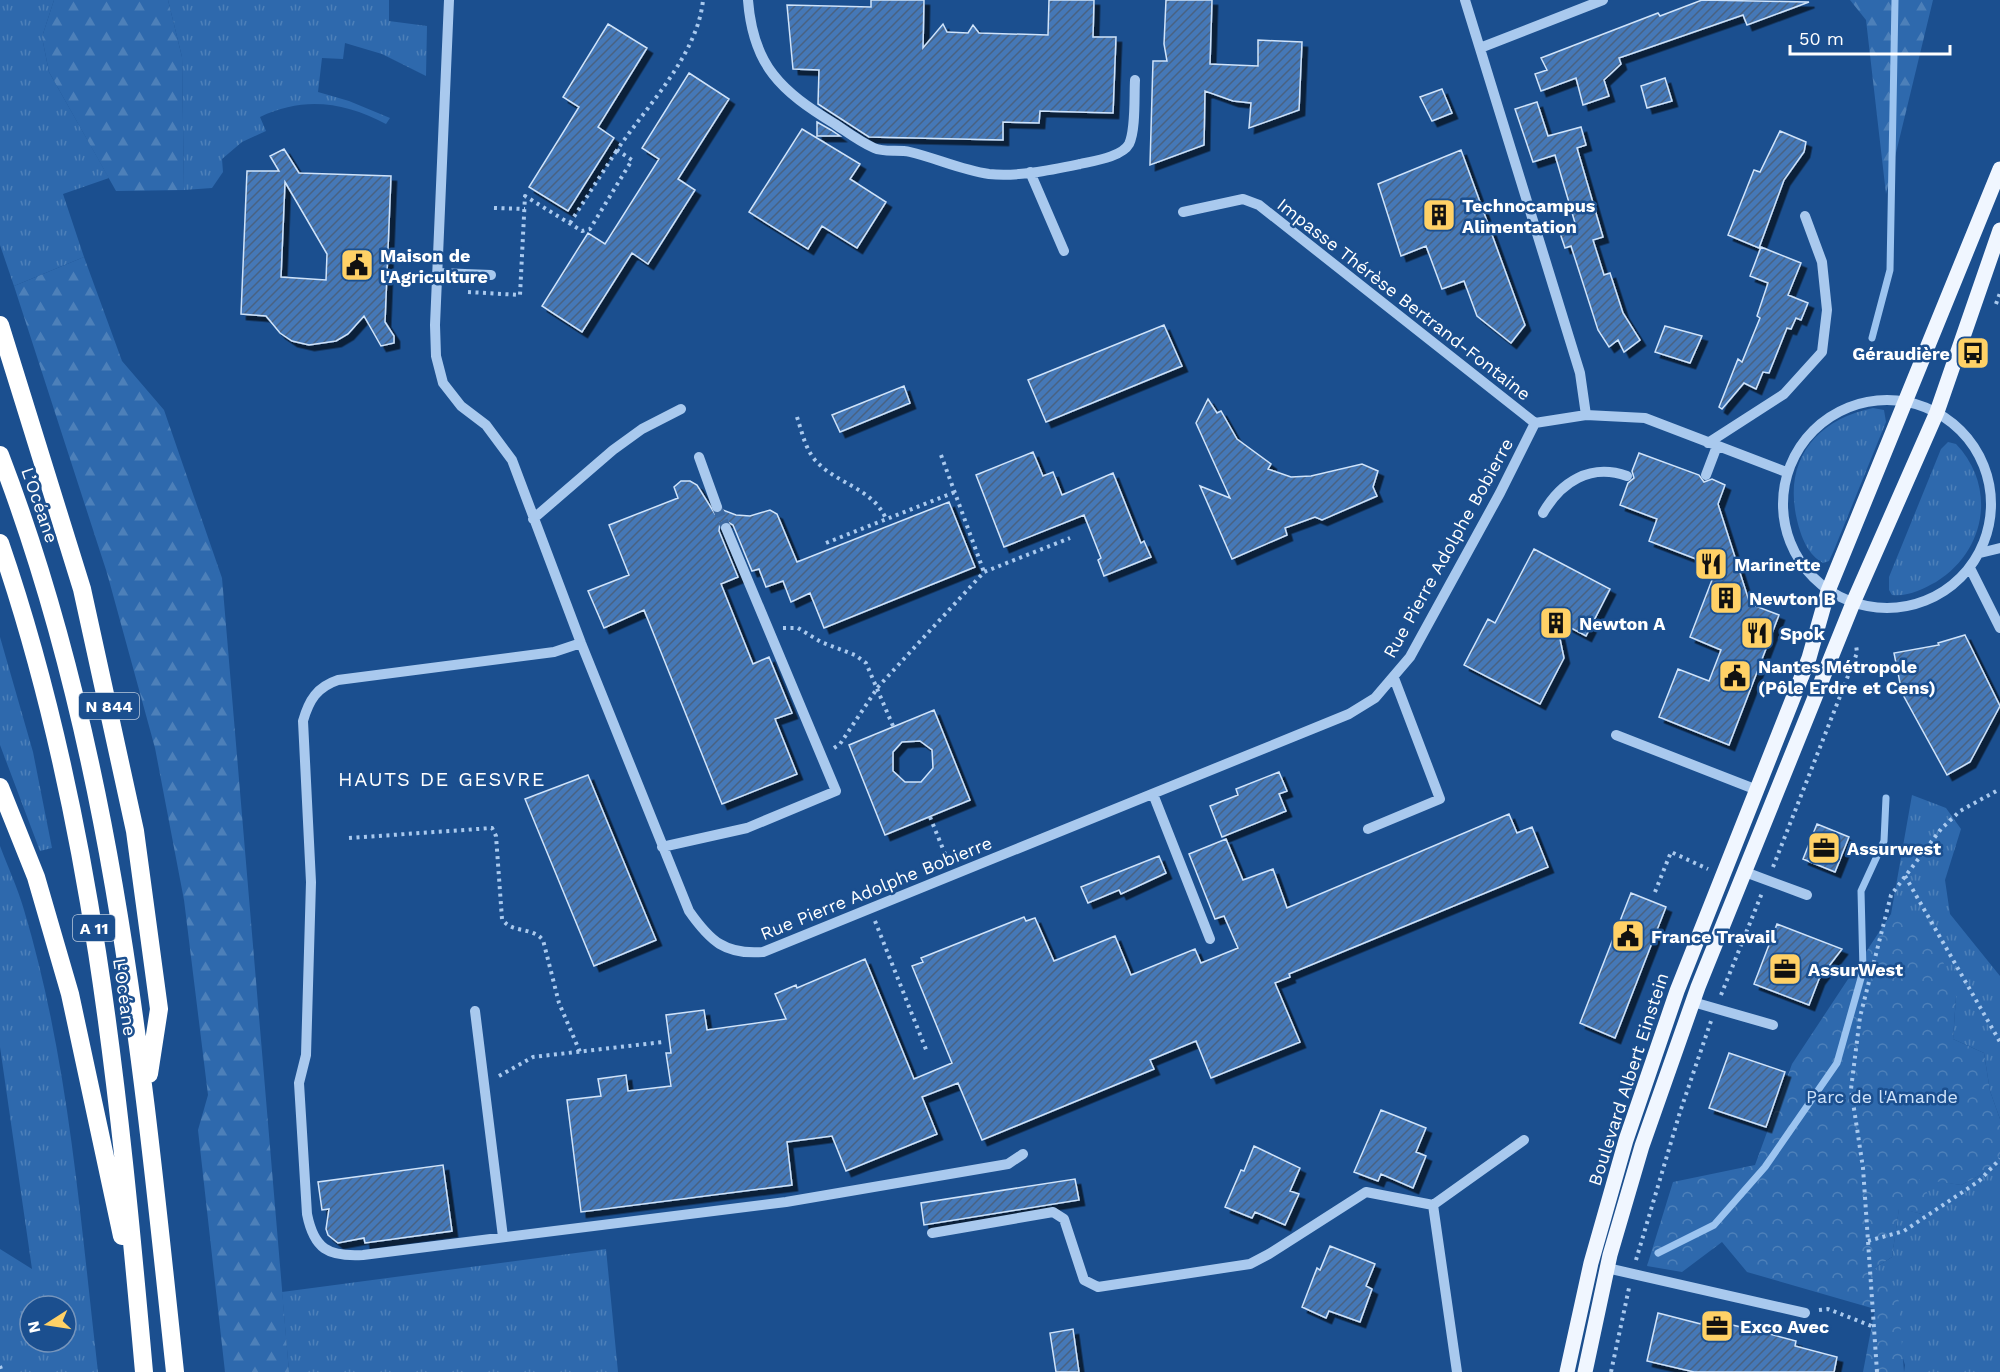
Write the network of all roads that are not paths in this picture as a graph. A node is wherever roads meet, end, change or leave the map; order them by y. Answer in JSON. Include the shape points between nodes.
{"nodes":[{"id":1,"x":449,"y":0,"type":"edge"},
{"id":2,"x":748,"y":0,"type":"edge"},
{"id":3,"x":1465,"y":0,"type":"edge"},
{"id":4,"x":1603,"y":0,"type":"edge"},
{"id":5,"x":1480,"y":48,"type":"junction"},
{"id":6,"x":1135,"y":80,"type":"dead end"},
{"id":7,"x":2000,"y":169,"type":"edge"},
{"id":8,"x":1030,"y":172,"type":"junction"},
{"id":9,"x":1183,"y":212,"type":"dead end"},
{"id":10,"x":1805,"y":216,"type":"dead end"},
{"id":11,"x":2000,"y":230,"type":"edge"},
{"id":12,"x":1064,"y":252,"type":"dead end"},
{"id":13,"x":438,"y":273,"type":"junction"},
{"id":14,"x":491,"y":275,"type":"dead end"},
{"id":15,"x":0,"y":325,"type":"edge"},
{"id":16,"x":1906,"y":401,"type":"junction"},
{"id":17,"x":681,"y":409,"type":"dead end"},
{"id":18,"x":1937,"y":412,"type":"junction"},
{"id":19,"x":1586,"y":415,"type":"junction"},
{"id":20,"x":1535,"y":423,"type":"junction"},
{"id":21,"x":1712,"y":445,"type":"junction"},
{"id":22,"x":0,"y":456,"type":"edge"},
{"id":23,"x":699,"y":457,"type":"dead end"},
{"id":24,"x":1786,"y":472,"type":"junction"},
{"id":25,"x":1706,"y":475,"type":"dead end"},
{"id":26,"x":1627,"y":476,"type":"dead end"},
{"id":27,"x":1995,"y":485,"type":"edge"},
{"id":28,"x":717,"y":507,"type":"tunnel mouth"},
{"id":29,"x":1543,"y":513,"type":"dead end"},
{"id":30,"x":533,"y":519,"type":"junction"},
{"id":31,"x":726,"y":528,"type":"tunnel mouth"},
{"id":32,"x":0,"y":543,"type":"edge"},
{"id":33,"x":2000,"y":548,"type":"edge"},
{"id":34,"x":1980,"y":553,"type":"junction"},
{"id":35,"x":1971,"y":570,"type":"junction"},
{"id":36,"x":1828,"y":591,"type":"junction"},
{"id":37,"x":1853,"y":603,"type":"junction"},
{"id":38,"x":2000,"y":628,"type":"edge"},
{"id":39,"x":581,"y":643,"type":"junction"},
{"id":40,"x":1394,"y":678,"type":"junction"},
{"id":41,"x":1616,"y":735,"type":"dead end"},
{"id":42,"x":0,"y":787,"type":"edge"},
{"id":43,"x":1757,"y":790,"type":"junction"},
{"id":44,"x":1153,"y":794,"type":"junction"},
{"id":45,"x":1368,"y":829,"type":"dead end"},
{"id":46,"x":662,"y":847,"type":"junction"},
{"id":47,"x":1745,"y":872,"type":"junction"},
{"id":48,"x":1807,"y":895,"type":"dead end"},
{"id":49,"x":1210,"y":939,"type":"dead end"},
{"id":50,"x":1694,"y":1002,"type":"junction"},
{"id":51,"x":475,"y":1011,"type":"dead end"},
{"id":52,"x":1773,"y":1025,"type":"dead end"},
{"id":53,"x":146,"y":1097,"type":"junction"},
{"id":54,"x":1524,"y":1140,"type":"dead end"},
{"id":55,"x":1023,"y":1154,"type":"dead end"},
{"id":56,"x":1433,"y":1205,"type":"junction"},
{"id":57,"x":932,"y":1233,"type":"dead end"},
{"id":58,"x":503,"y":1237,"type":"junction"},
{"id":59,"x":1607,"y":1268,"type":"junction"},
{"id":60,"x":1805,"y":1313,"type":"road end"},
{"id":61,"x":140,"y":1323,"type":"junction"},
{"id":62,"x":144,"y":1372,"type":"edge"},
{"id":63,"x":175,"y":1372,"type":"edge"},
{"id":64,"x":1457,"y":1372,"type":"edge"},
{"id":65,"x":1567,"y":1372,"type":"edge"},
{"id":66,"x":1585,"y":1372,"type":"edge"}],
"edges":[{"from":1,"to":13,"type":"street","name":"Rue Pierre Adolphe Bobierre"},
{"from":2,"to":8,"type":"street","via":[[749,18],[761,56],[777,81],[798,102],[875,149],[908,151],[991,174]]},
{"from":3,"to":5,"type":"street"},
{"from":4,"to":5,"type":"street"},
{"from":5,"to":19,"type":"street","via":[[1580,373]]},
{"from":6,"to":8,"type":"street","via":[[1129,145],[1120,153]]},
{"from":7,"to":16,"type":"main road","name":"Boulevard Albert Einstein"},
{"from":8,"to":12,"type":"street"},
{"from":9,"to":20,"type":"street","name":"Impasse Thérèse Bertrand-Fontaine","via":[[1243,199],[1259,205]]},
{"from":10,"to":21,"type":"street","via":[[1822,262],[1827,310],[1822,352],[1784,394]]},
{"from":11,"to":18,"type":"main road","name":"Boulevard Albert Einstein"},
{"from":13,"to":14,"type":"street"},
{"from":13,"to":30,"type":"street","name":"Rue Pierre Adolphe Bobierre","via":[[436,356],[443,383],[461,406],[486,425],[513,460]]},
{"from":15,"to":53,"type":"highway","number":"N 844","via":[[82,589],[135,831],[159,1009]]},
{"from":16,"to":18,"type":"street"},
{"from":16,"to":24,"type":"street","via":[[1877,399],[1837,412],[1811,432]]},
{"from":16,"to":36,"type":"main road","name":"Boulevard Albert Einstein"},
{"from":17,"to":30,"type":"street","via":[[612,450]]},
{"from":18,"to":27,"type":"street","via":[[1957,426],[1977,450]]},
{"from":18,"to":37,"type":"main road","name":"Boulevard Albert Einstein"},
{"from":19,"to":20,"type":"street"},
{"from":19,"to":21,"type":"street","via":[[1645,418]]},
{"from":20,"to":40,"type":"street","name":"Rue Pierre Adolphe Bobierre","via":[[1410,657]]},
{"from":21,"to":24,"type":"street"},
{"from":21,"to":25,"type":"street"},
{"from":22,"to":53,"type":"highway","name":"L’Océane","number":"A 11","via":[[47,592],[90,758],[114,877]]},
{"from":23,"to":28,"type":"street"},
{"from":24,"to":36,"type":"street","via":[[1785,521],[1793,550],[1808,573]]},
{"from":26,"to":29,"type":"street","via":[[1604,472],[1570,480],[1552,497]]},
{"from":27,"to":34,"type":"street","via":[[1990,525]]},
{"from":30,"to":39,"type":"street","name":"Rue Pierre Adolphe Bobierre"},
{"from":31,"to":46,"type":"street","via":[[836,791],[747,828]]},
{"from":32,"to":61,"type":"highway","name":"L’Océane","number":"A 11","via":[[55,730],[90,904],[112,1054]]},
{"from":33,"to":34,"type":"street"},
{"from":34,"to":35,"type":"street"},
{"from":35,"to":37,"type":"street","via":[[1951,588],[1925,602],[1896,609]]},
{"from":35,"to":38,"type":"street"},
{"from":36,"to":37,"type":"street"},
{"from":36,"to":43,"type":"main road","name":"Boulevard Albert Einstein","via":[[1809,658]]},
{"from":37,"to":47,"type":"main road","name":"Boulevard Albert Einstein"},
{"from":39,"to":46,"type":"street","name":"Rue Pierre Adolphe Bobierre"},
{"from":39,"to":58,"type":"street","via":[[554,652],[338,680],[316,692],[303,721],[311,882],[306,1055],[299,1083],[311,1233],[327,1251],[349,1256]]},
{"from":40,"to":44,"type":"street","name":"Rue Pierre Adolphe Bobierre","via":[[1375,698],[1349,714]]},
{"from":40,"to":45,"type":"street","via":[[1440,799]]},
{"from":41,"to":43,"type":"street"},
{"from":42,"to":61,"type":"highway","via":[[36,877],[70,994]]},
{"from":43,"to":65,"type":"main road","name":"Boulevard Albert Einstein","via":[[1677,991],[1626,1140],[1591,1263]]},
{"from":44,"to":46,"type":"street","name":"Rue Pierre Adolphe Bobierre","via":[[764,952],[743,954],[722,947],[704,932],[689,911]]},
{"from":44,"to":49,"type":"street"},
{"from":47,"to":48,"type":"street"},
{"from":47,"to":50,"type":"main road","name":"Boulevard Albert Einstein"},
{"from":50,"to":52,"type":"street"},
{"from":50,"to":59,"type":"main road","name":"Boulevard Albert Einstein","via":[[1642,1146]]},
{"from":51,"to":58,"type":"street"},
{"from":53,"to":63,"type":"highway","number":"A 11"},
{"from":54,"to":56,"type":"street"},
{"from":55,"to":58,"type":"street","via":[[1008,1164],[786,1202]]},
{"from":56,"to":57,"type":"street","via":[[1366,1192],[1250,1264],[1098,1287],[1084,1280],[1060,1214],[1053,1212]]},
{"from":56,"to":64,"type":"street"},
{"from":59,"to":60,"type":"street"},
{"from":59,"to":66,"type":"main road","name":"Boulevard Albert Einstein"},
{"from":61,"to":62,"type":"highway","number":"A 11"}]}
